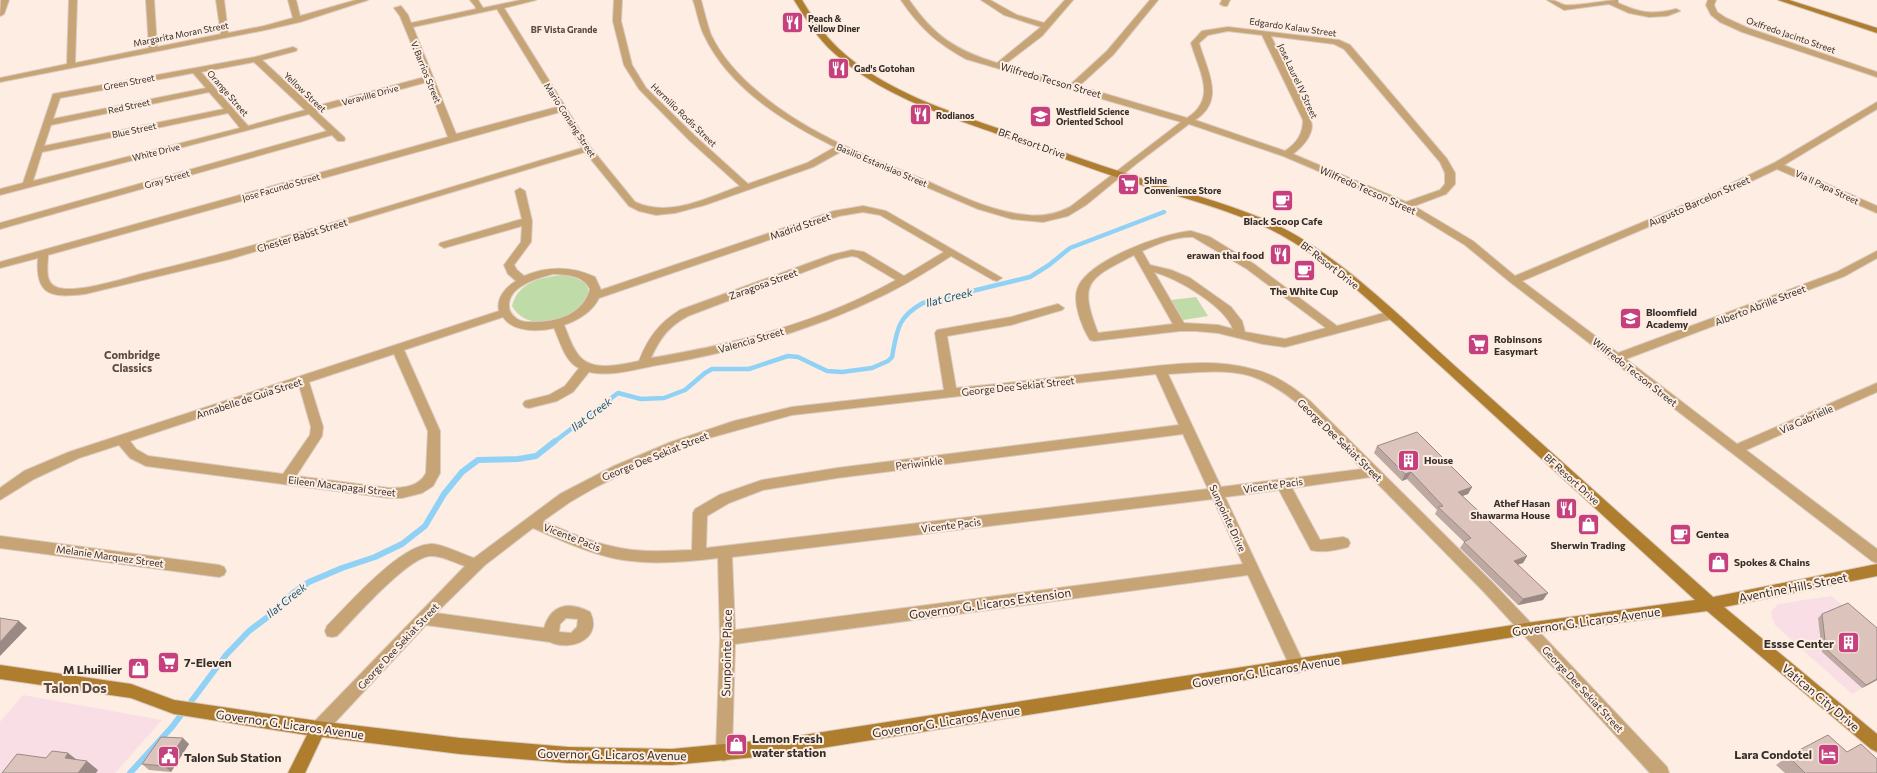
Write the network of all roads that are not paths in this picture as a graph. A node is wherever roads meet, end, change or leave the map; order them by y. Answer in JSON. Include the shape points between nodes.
{"nodes":[{"id":1,"x":5,"y":0,"type":"edge"},
{"id":2,"x":73,"y":0,"type":"edge"},
{"id":3,"x":150,"y":0,"type":"edge"},
{"id":4,"x":220,"y":0,"type":"edge"},
{"id":5,"x":292,"y":0,"type":"edge"},
{"id":6,"x":364,"y":0,"type":"edge"},
{"id":7,"x":474,"y":0,"type":"edge"},
{"id":8,"x":532,"y":0,"type":"edge"},
{"id":9,"x":618,"y":0,"type":"edge"},
{"id":10,"x":697,"y":0,"type":"edge"},
{"id":11,"x":798,"y":0,"type":"edge"},
{"id":12,"x":904,"y":0,"type":"edge"},
{"id":13,"x":985,"y":0,"type":"edge"},
{"id":14,"x":1069,"y":0,"type":"edge"},
{"id":15,"x":1551,"y":0,"type":"edge"},
{"id":16,"x":1620,"y":0,"type":"edge"},
{"id":17,"x":1712,"y":0,"type":"edge"},
{"id":18,"x":1782,"y":0,"type":"edge"},
{"id":19,"x":1151,"y":1,"type":"edge"},
{"id":20,"x":1609,"y":1,"type":"edge"},
{"id":21,"x":395,"y":5,"type":"dead end"},
{"id":22,"x":499,"y":6,"type":"junction"},
{"id":23,"x":480,"y":10,"type":"junction"},
{"id":24,"x":1676,"y":11,"type":"dead end"},
{"id":25,"x":0,"y":14,"type":"edge"},
{"id":26,"x":297,"y":20,"type":"junction"},
{"id":27,"x":407,"y":26,"type":"junction"},
{"id":28,"x":1046,"y":26,"type":"junction"},
{"id":29,"x":1877,"y":30,"type":"edge"},
{"id":30,"x":1265,"y":33,"type":"junction"},
{"id":31,"x":225,"y":36,"type":"junction"},
{"id":32,"x":293,"y":49,"type":"dead end"},
{"id":33,"x":153,"y":50,"type":"junction"},
{"id":34,"x":256,"y":59,"type":"junction"},
{"id":35,"x":999,"y":65,"type":"junction"},
{"id":36,"x":71,"y":66,"type":"junction"},
{"id":37,"x":195,"y":70,"type":"junction"},
{"id":38,"x":1877,"y":75,"type":"edge"},
{"id":39,"x":0,"y":80,"type":"edge"},
{"id":40,"x":428,"y":80,"type":"junction"},
{"id":41,"x":1073,"y":87,"type":"junction"},
{"id":42,"x":211,"y":89,"type":"junction"},
{"id":43,"x":1877,"y":105,"type":"edge"},
{"id":44,"x":561,"y":109,"type":"junction"},
{"id":45,"x":230,"y":110,"type":"junction"},
{"id":46,"x":312,"y":111,"type":"junction"},
{"id":47,"x":1188,"y":121,"type":"junction"},
{"id":48,"x":47,"y":123,"type":"junction"},
{"id":49,"x":246,"y":129,"type":"junction"},
{"id":50,"x":338,"y":136,"type":"joint"},
{"id":51,"x":453,"y":138,"type":"junction"},
{"id":52,"x":840,"y":148,"type":"junction"},
{"id":53,"x":587,"y":149,"type":"junction"},
{"id":54,"x":38,"y":150,"type":"junction"},
{"id":55,"x":1286,"y":154,"type":"junction"},
{"id":56,"x":1777,"y":165,"type":"junction"},
{"id":57,"x":1117,"y":174,"type":"junction"},
{"id":58,"x":27,"y":185,"type":"junction"},
{"id":59,"x":746,"y":187,"type":"junction"},
{"id":60,"x":520,"y":191,"type":"dead end"},
{"id":61,"x":0,"y":192,"type":"edge"},
{"id":62,"x":1406,"y":204,"type":"junction"},
{"id":63,"x":1877,"y":210,"type":"edge"},
{"id":64,"x":527,"y":221,"type":"junction"},
{"id":65,"x":0,"y":226,"type":"edge"},
{"id":66,"x":444,"y":245,"type":"dead end"},
{"id":67,"x":1136,"y":250,"type":"junction"},
{"id":68,"x":951,"y":252,"type":"junction"},
{"id":69,"x":43,"y":254,"type":"junction"},
{"id":70,"x":1877,"y":254,"type":"edge"},
{"id":71,"x":0,"y":265,"type":"edge"},
{"id":72,"x":1146,"y":267,"type":"junction"},
{"id":73,"x":997,"y":278,"type":"dead end"},
{"id":74,"x":903,"y":280,"type":"junction"},
{"id":75,"x":1514,"y":280,"type":"junction"},
{"id":76,"x":523,"y":281,"type":"junction"},
{"id":77,"x":595,"y":296,"type":"junction"},
{"id":78,"x":1058,"y":308,"type":"dead end"},
{"id":79,"x":504,"y":313,"type":"junction"},
{"id":80,"x":1391,"y":315,"type":"junction"},
{"id":81,"x":558,"y":324,"type":"junction"},
{"id":82,"x":1180,"y":327,"type":"junction"},
{"id":83,"x":1334,"y":329,"type":"junction"},
{"id":84,"x":1240,"y":333,"type":"junction"},
{"id":85,"x":397,"y":348,"type":"junction"},
{"id":86,"x":1617,"y":358,"type":"junction"},
{"id":87,"x":643,"y":364,"type":"junction"},
{"id":88,"x":587,"y":366,"type":"junction"},
{"id":89,"x":1160,"y":370,"type":"junction"},
{"id":90,"x":303,"y":380,"type":"junction"},
{"id":91,"x":1877,"y":387,"type":"edge"},
{"id":92,"x":951,"y":393,"type":"junction"},
{"id":93,"x":530,"y":404,"type":"dead end"},
{"id":94,"x":1186,"y":429,"type":"junction"},
{"id":95,"x":122,"y":440,"type":"junction"},
{"id":96,"x":1735,"y":450,"type":"junction"},
{"id":97,"x":1374,"y":472,"type":"junction"},
{"id":98,"x":286,"y":480,"type":"junction"},
{"id":99,"x":1283,"y":484,"type":"junction"},
{"id":100,"x":1216,"y":493,"type":"junction"},
{"id":101,"x":0,"y":495,"type":"edge"},
{"id":102,"x":532,"y":522,"type":"junction"},
{"id":103,"x":0,"y":542,"type":"edge"},
{"id":104,"x":1343,"y":543,"type":"dead end"},
{"id":105,"x":725,"y":553,"type":"junction"},
{"id":106,"x":699,"y":555,"type":"junction"},
{"id":107,"x":1877,"y":557,"type":"edge"},
{"id":108,"x":476,"y":564,"type":"junction"},
{"id":109,"x":1251,"y":569,"type":"junction"},
{"id":110,"x":1877,"y":570,"type":"edge"},
{"id":111,"x":220,"y":571,"type":"dead end"},
{"id":112,"x":1710,"y":604,"type":"junction"},
{"id":113,"x":423,"y":618,"type":"junction"},
{"id":114,"x":1526,"y":629,"type":"junction"},
{"id":115,"x":332,"y":631,"type":"dead end"},
{"id":116,"x":552,"y":636,"type":"dead end"},
{"id":117,"x":728,"y":638,"type":"junction"},
{"id":118,"x":1297,"y":666,"type":"junction"},
{"id":119,"x":0,"y":672,"type":"edge"},
{"id":120,"x":318,"y":729,"type":"junction"},
{"id":121,"x":1877,"y":744,"type":"edge"},
{"id":122,"x":724,"y":753,"type":"junction"},
{"id":123,"x":296,"y":773,"type":"edge"},
{"id":124,"x":1661,"y":773,"type":"edge"}],
"edges":[{"from":1,"to":25,"type":"street"},
{"from":2,"to":36,"type":"street"},
{"from":3,"to":33,"type":"street"},
{"from":4,"to":31,"type":"street"},
{"from":5,"to":26,"type":"street"},
{"from":6,"to":26,"type":"street","name":"Margarita Moran Street"},
{"from":7,"to":23,"type":"street"},
{"from":8,"to":22,"type":"street"},
{"from":9,"to":59,"type":"street","name":"Hermilio Rodis Street","via":[[617,21],[628,65],[643,89]]},
{"from":10,"to":52,"type":"street","name":"Basilio Estanislao Street","via":[[708,36],[722,58],[746,86],[776,111]]},
{"from":11,"to":57,"type":"street","name":"BF Resort Drive","via":[[806,17],[822,37],[873,77],[907,95],[965,119]]},
{"from":12,"to":35,"type":"street","name":"Wilfredo Tecson Street","via":[[928,30],[945,44],[970,57]]},
{"from":13,"to":28,"type":"street","via":[[1016,19]]},
{"from":14,"to":28,"type":"street"},
{"from":15,"to":20,"type":"street","via":[[1564,8]]},
{"from":16,"to":20,"type":"street"},
{"from":17,"to":38,"type":"street","name":"Oxlfredo Jacinto Street","via":[[1710,5],[1714,13],[1723,20],[1745,30]]},
{"from":18,"to":29,"type":"street"},
{"from":19,"to":41,"type":"street","via":[[1110,53]]},
{"from":20,"to":24,"type":"street","via":[[1647,16],[1660,16]]},
{"from":21,"to":27,"type":"street","name":"V. Barrios Street","via":[[404,15]]},
{"from":22,"to":23,"type":"street"},
{"from":22,"to":44,"type":"street","name":"Mario Consing Street"},
{"from":23,"to":27,"type":"street"},
{"from":26,"to":31,"type":"street","name":"Margarita Moran Street"},
{"from":27,"to":40,"type":"street","name":"V. Barrios Street"},
{"from":28,"to":35,"type":"street"},
{"from":30,"to":47,"type":"street","name":"Edgardo Kalaw Street","via":[[1228,29],[1212,30],[1199,35],[1195,43],[1209,94],[1203,111]]},
{"from":30,"to":55,"type":"street","name":"Jose Laurel IV Street","via":[[1307,120],[1308,130],[1302,141]]},
{"from":30,"to":62,"type":"street","name":"Edgardo Kalaw Street","via":[[1328,40],[1347,47],[1444,161],[1450,172],[1450,184],[1442,192]]},
{"from":31,"to":33,"type":"street","name":"Margarita Moran Street"},
{"from":32,"to":34,"type":"street","name":"Green Street"},
{"from":33,"to":36,"type":"street","name":"Margarita Moran Street"},
{"from":34,"to":37,"type":"street","name":"Green Street"},
{"from":34,"to":46,"type":"street","name":"Yellow Street"},
{"from":35,"to":41,"type":"street","name":"Wilfredo Tecson Street"},
{"from":36,"to":39,"type":"street","name":"Margarita Moran Street"},
{"from":37,"to":42,"type":"street","name":"Orange Street"},
{"from":37,"to":48,"type":"street","name":"Green Street","via":[[56,96]]},
{"from":40,"to":46,"type":"street","name":"Veraville Drive"},
{"from":40,"to":51,"type":"street","name":"V. Barrios Street"},
{"from":41,"to":47,"type":"street","name":"Wilfredo Tecson Street"},
{"from":42,"to":45,"type":"street","name":"Orange Street"},
{"from":42,"to":48,"type":"street","name":"Red Street"},
{"from":43,"to":56,"type":"street","name":"Augusto Barcelon Street"},
{"from":44,"to":51,"type":"street","name":"Jose Facundo Street"},
{"from":44,"to":53,"type":"street","name":"Mario Consing Street"},
{"from":45,"to":49,"type":"street","name":"Orange Street"},
{"from":45,"to":54,"type":"street","name":"Blue Street"},
{"from":46,"to":49,"type":"street","name":"White Drive"},
{"from":46,"to":50,"type":"street","name":"Yellow Street"},
{"from":47,"to":55,"type":"street","name":"Wilfredo Tecson Street"},
{"from":47,"to":57,"type":"street","name":"Edgardo Kalaw Street"},
{"from":48,"to":54,"type":"street","name":"Green Street"},
{"from":49,"to":58,"type":"street","name":"White Drive"},
{"from":50,"to":65,"type":"street","name":"Gray Street"},
{"from":51,"to":69,"type":"street","name":"Jose Facundo Street"},
{"from":52,"to":57,"type":"street","name":"Basilio Estanislao Street","via":[[989,210],[1019,217],[1044,219],[1064,214],[1084,202]]},
{"from":52,"to":59,"type":"street","name":"Mario Consing Street","via":[[810,165]]},
{"from":53,"to":59,"type":"street","name":"Mario Consing Street","via":[[632,204],[642,209],[656,212],[672,210],[702,203]]},
{"from":53,"to":69,"type":"street","name":"Chester Babst Street","via":[[226,257],[85,291],[64,293],[50,289],[43,280]]},
{"from":54,"to":58,"type":"street","name":"Green Street"},
{"from":55,"to":62,"type":"street","name":"Wilfredo Tecson Street"},
{"from":56,"to":63,"type":"street","name":"Via Il Papa Street"},
{"from":56,"to":75,"type":"street","name":"Augusto Barcelon Street","via":[[1716,195]]},
{"from":57,"to":80,"type":"street","name":"BF Resort Drive","via":[[1216,204],[1262,222],[1303,243],[1338,269]]},
{"from":58,"to":61,"type":"street","name":"White Drive"},
{"from":60,"to":64,"type":"street"},
{"from":62,"to":75,"type":"street","name":"Wilfredo Tecson Street","via":[[1469,242]]},
{"from":64,"to":66,"type":"street"},
{"from":64,"to":76,"type":"street","via":[[526,242],[509,265],[512,272]]},
{"from":67,"to":72,"type":"street"},
{"from":67,"to":82,"type":"street","via":[[1111,261],[1093,274],[1083,287],[1081,300],[1094,337]]},
{"from":67,"to":83,"type":"street","via":[[1178,235],[1191,234],[1207,240],[1269,278]]},
{"from":68,"to":73,"type":"street","name":"Madrid Street"},
{"from":68,"to":74,"type":"street","name":"Valencia Street"},
{"from":68,"to":77,"type":"street","name":"Madrid Street","via":[[883,213],[863,209],[851,210]]},
{"from":69,"to":71,"type":"street","name":"Jose Facundo Street"},
{"from":70,"to":86,"type":"street","name":"Alberto Abrille Street","via":[[1841,274]]},
{"from":72,"to":82,"type":"street"},
{"from":72,"to":84,"type":"street","via":[[1186,280],[1227,310],[1236,320]]},
{"from":74,"to":87,"type":"street","name":"Valencia Street","via":[[798,326],[716,350]]},
{"from":74,"to":87,"type":"street","name":"Zaragosa Street","via":[[860,254],[835,257],[670,320],[660,329]]},
{"from":75,"to":86,"type":"street","name":"Wilfredo Tecson Street"},
{"from":76,"to":77,"type":"street","via":[[553,271],[568,271],[590,279],[595,287]]},
{"from":76,"to":79,"type":"street","via":[[506,296]]},
{"from":77,"to":81,"type":"street","via":[[583,313]]},
{"from":78,"to":92,"type":"street","via":[[1010,321],[941,333]]},
{"from":79,"to":81,"type":"street","via":[[512,321],[524,326]]},
{"from":79,"to":85,"type":"street","name":"Annabelle de Guia Street"},
{"from":80,"to":83,"type":"street"},
{"from":80,"to":112,"type":"street","name":"BF Resort Drive"},
{"from":81,"to":88,"type":"street","name":"Valencia Street","via":[[573,357],[580,364]]},
{"from":82,"to":84,"type":"street"},
{"from":83,"to":84,"type":"street","via":[[1285,343]]},
{"from":85,"to":90,"type":"street","name":"Annabelle de Guia Street"},
{"from":85,"to":98,"type":"street","name":"Eileen Macapagal Street","via":[[434,431],[433,473],[428,482],[417,489],[402,493]]},
{"from":86,"to":96,"type":"street","name":"Wilfredo Tecson Street"},
{"from":87,"to":88,"type":"street","name":"Valencia Street","via":[[609,369]]},
{"from":88,"to":93,"type":"street","via":[[569,389],[553,398]]},
{"from":89,"to":92,"type":"street","name":"George Dee Sekiat Street"},
{"from":89,"to":94,"type":"street","name":"Sunpointe Drive"},
{"from":89,"to":97,"type":"street","name":"George Dee Sekiat Street","via":[[1207,367],[1240,370],[1263,376],[1306,404]]},
{"from":90,"to":95,"type":"street","name":"Annabelle de Guia Street"},
{"from":90,"to":98,"type":"street","via":[[317,427],[316,436]]},
{"from":91,"to":96,"type":"street","name":"Via Gabrielle"},
{"from":92,"to":102,"type":"street","name":"George Dee Sekiat Street","via":[[792,411],[739,424],[687,441],[596,481],[563,499]]},
{"from":94,"to":100,"type":"street","name":"Sunpointe Drive"},
{"from":94,"to":106,"type":"street","name":"Periwinkle","via":[[837,473],[762,485],[724,499],[700,512]]},
{"from":95,"to":98,"type":"street","name":"Eileen Macapagal Street","via":[[134,456],[146,461]]},
{"from":95,"to":101,"type":"street","name":"Annabelle de Guia Street","via":[[51,464],[29,475]]},
{"from":96,"to":107,"type":"street","name":"Wilfredo Tecson Street"},
{"from":97,"to":99,"type":"street","name":"Vicente Pacis"},
{"from":97,"to":114,"type":"street","name":"George Dee Sekiat Street"},
{"from":99,"to":100,"type":"street","name":"Vicente Pacis"},
{"from":99,"to":104,"type":"street","via":[[1316,546]]},
{"from":100,"to":105,"type":"street","name":"Vicente Pacis"},
{"from":100,"to":109,"type":"street","name":"Sunpointe Drive"},
{"from":102,"to":106,"type":"street","name":"Vicente Pacis","via":[[580,542],[617,553],[651,556]]},
{"from":102,"to":108,"type":"street","name":"George Dee Sekiat Street"},
{"from":103,"to":111,"type":"street","name":"Melanie Marquez Street"},
{"from":105,"to":106,"type":"street","name":"Vicente Pacis"},
{"from":105,"to":117,"type":"street","name":"Sunpointe Place"},
{"from":108,"to":113,"type":"street","name":"George Dee Sekiat Street"},
{"from":108,"to":115,"type":"street","via":[[433,550],[412,556]]},
{"from":109,"to":117,"type":"street","name":"Governor G. Licaros Extension"},
{"from":109,"to":118,"type":"street","name":"Sunpointe Drive"},
{"from":110,"to":112,"type":"street","name":"Aventine Hills Street"},
{"from":112,"to":114,"type":"street","name":"Governor G. Licaros Avenue"},
{"from":112,"to":121,"type":"street","name":"Vatican City Drive"},
{"from":113,"to":116,"type":"street"},
{"from":113,"to":120,"type":"street","name":"George Dee Sekiat Street"},
{"from":114,"to":118,"type":"street","name":"Governor G. Licaros Avenue"},
{"from":114,"to":124,"type":"street","name":"George Dee Sekiat Street"},
{"from":117,"to":122,"type":"street","name":"Sunpointe Place"},
{"from":118,"to":122,"type":"street","name":"Governor G. Licaros Avenue","via":[[785,746]]},
{"from":119,"to":120,"type":"street","name":"Governor G. Licaros Avenue","via":[[131,691],[179,707]]},
{"from":120,"to":122,"type":"street","name":"Governor G. Licaros Avenue","via":[[460,746],[568,755],[672,757]]},
{"from":120,"to":123,"type":"street"}]}
